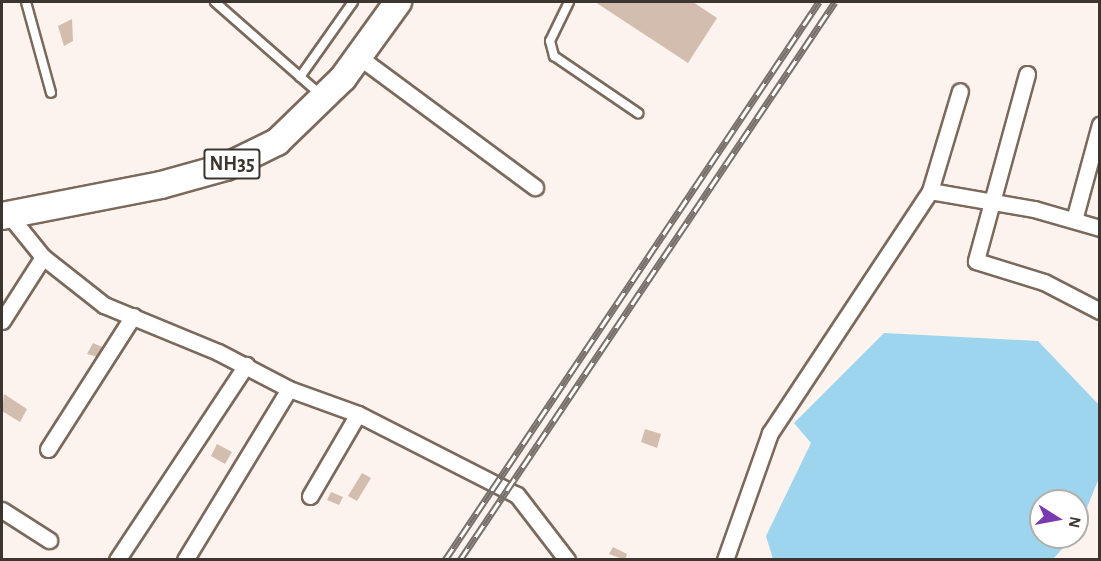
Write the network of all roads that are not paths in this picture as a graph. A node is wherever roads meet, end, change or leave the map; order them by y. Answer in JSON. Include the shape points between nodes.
{"nodes":[{"id":1,"x":26,"y":2,"type":"edge"},
{"id":2,"x":215,"y":2,"type":"edge"},
{"id":3,"x":354,"y":2,"type":"edge"},
{"id":4,"x":398,"y":2,"type":"edge"},
{"id":5,"x":569,"y":2,"type":"edge"},
{"id":6,"x":359,"y":57,"type":"junction"},
{"id":7,"x":1027,"y":74,"type":"dead end"},
{"id":8,"x":300,"y":77,"type":"junction"},
{"id":9,"x":960,"y":91,"type":"dead end"},
{"id":10,"x":51,"y":93,"type":"dead end"},
{"id":11,"x":325,"y":98,"type":"junction"},
{"id":12,"x":639,"y":113,"type":"dead end"},
{"id":13,"x":1100,"y":124,"type":"edge"},
{"id":14,"x":535,"y":187,"type":"dead end"},
{"id":15,"x":930,"y":191,"type":"junction"},
{"id":16,"x":990,"y":202,"type":"junction"},
{"id":17,"x":5,"y":215,"type":"edge"},
{"id":18,"x":1074,"y":220,"type":"junction"},
{"id":19,"x":1100,"y":228,"type":"edge"},
{"id":20,"x":43,"y":257,"type":"junction"},
{"id":21,"x":1100,"y":311,"type":"edge"},
{"id":22,"x":133,"y":316,"type":"junction"},
{"id":23,"x":2,"y":321,"type":"edge"},
{"id":24,"x":246,"y":365,"type":"junction"},
{"id":25,"x":289,"y":389,"type":"junction"},
{"id":26,"x":358,"y":414,"type":"junction"},
{"id":27,"x":48,"y":449,"type":"dead end"},
{"id":28,"x":310,"y":495,"type":"dead end"},
{"id":29,"x":2,"y":506,"type":"edge"},
{"id":30,"x":49,"y":540,"type":"dead end"},
{"id":31,"x":117,"y":560,"type":"edge"},
{"id":32,"x":185,"y":560,"type":"edge"},
{"id":33,"x":567,"y":560,"type":"edge"},
{"id":34,"x":725,"y":560,"type":"edge"}],
"edges":[{"from":1,"to":10,"type":"lane"},
{"from":2,"to":8,"type":"lane"},
{"from":3,"to":8,"type":"lane"},
{"from":4,"to":6,"type":"highway","number":"NH35"},
{"from":5,"to":12,"type":"lane","via":[[550,41],[554,56]]},
{"from":6,"to":11,"type":"highway","number":"NH35"},
{"from":6,"to":14,"type":"street"},
{"from":7,"to":16,"type":"street"},
{"from":8,"to":11,"type":"lane"},
{"from":9,"to":15,"type":"street"},
{"from":11,"to":17,"type":"highway","number":"NH35","via":[[277,142],[226,167]]},
{"from":13,"to":18,"type":"street"},
{"from":15,"to":16,"type":"street"},
{"from":15,"to":34,"type":"street","via":[[770,433]]},
{"from":16,"to":18,"type":"street"},
{"from":16,"to":21,"type":"street","via":[[976,261],[1044,282]]},
{"from":17,"to":20,"type":"street"},
{"from":18,"to":19,"type":"street"},
{"from":20,"to":22,"type":"street","via":[[86,294]]},
{"from":20,"to":23,"type":"street"},
{"from":22,"to":24,"type":"street"},
{"from":22,"to":27,"type":"street"},
{"from":24,"to":25,"type":"street"},
{"from":24,"to":31,"type":"street"},
{"from":25,"to":26,"type":"street"},
{"from":25,"to":32,"type":"street"},
{"from":26,"to":28,"type":"street"},
{"from":26,"to":33,"type":"street","via":[[517,495]]},
{"from":29,"to":30,"type":"street"}]}
